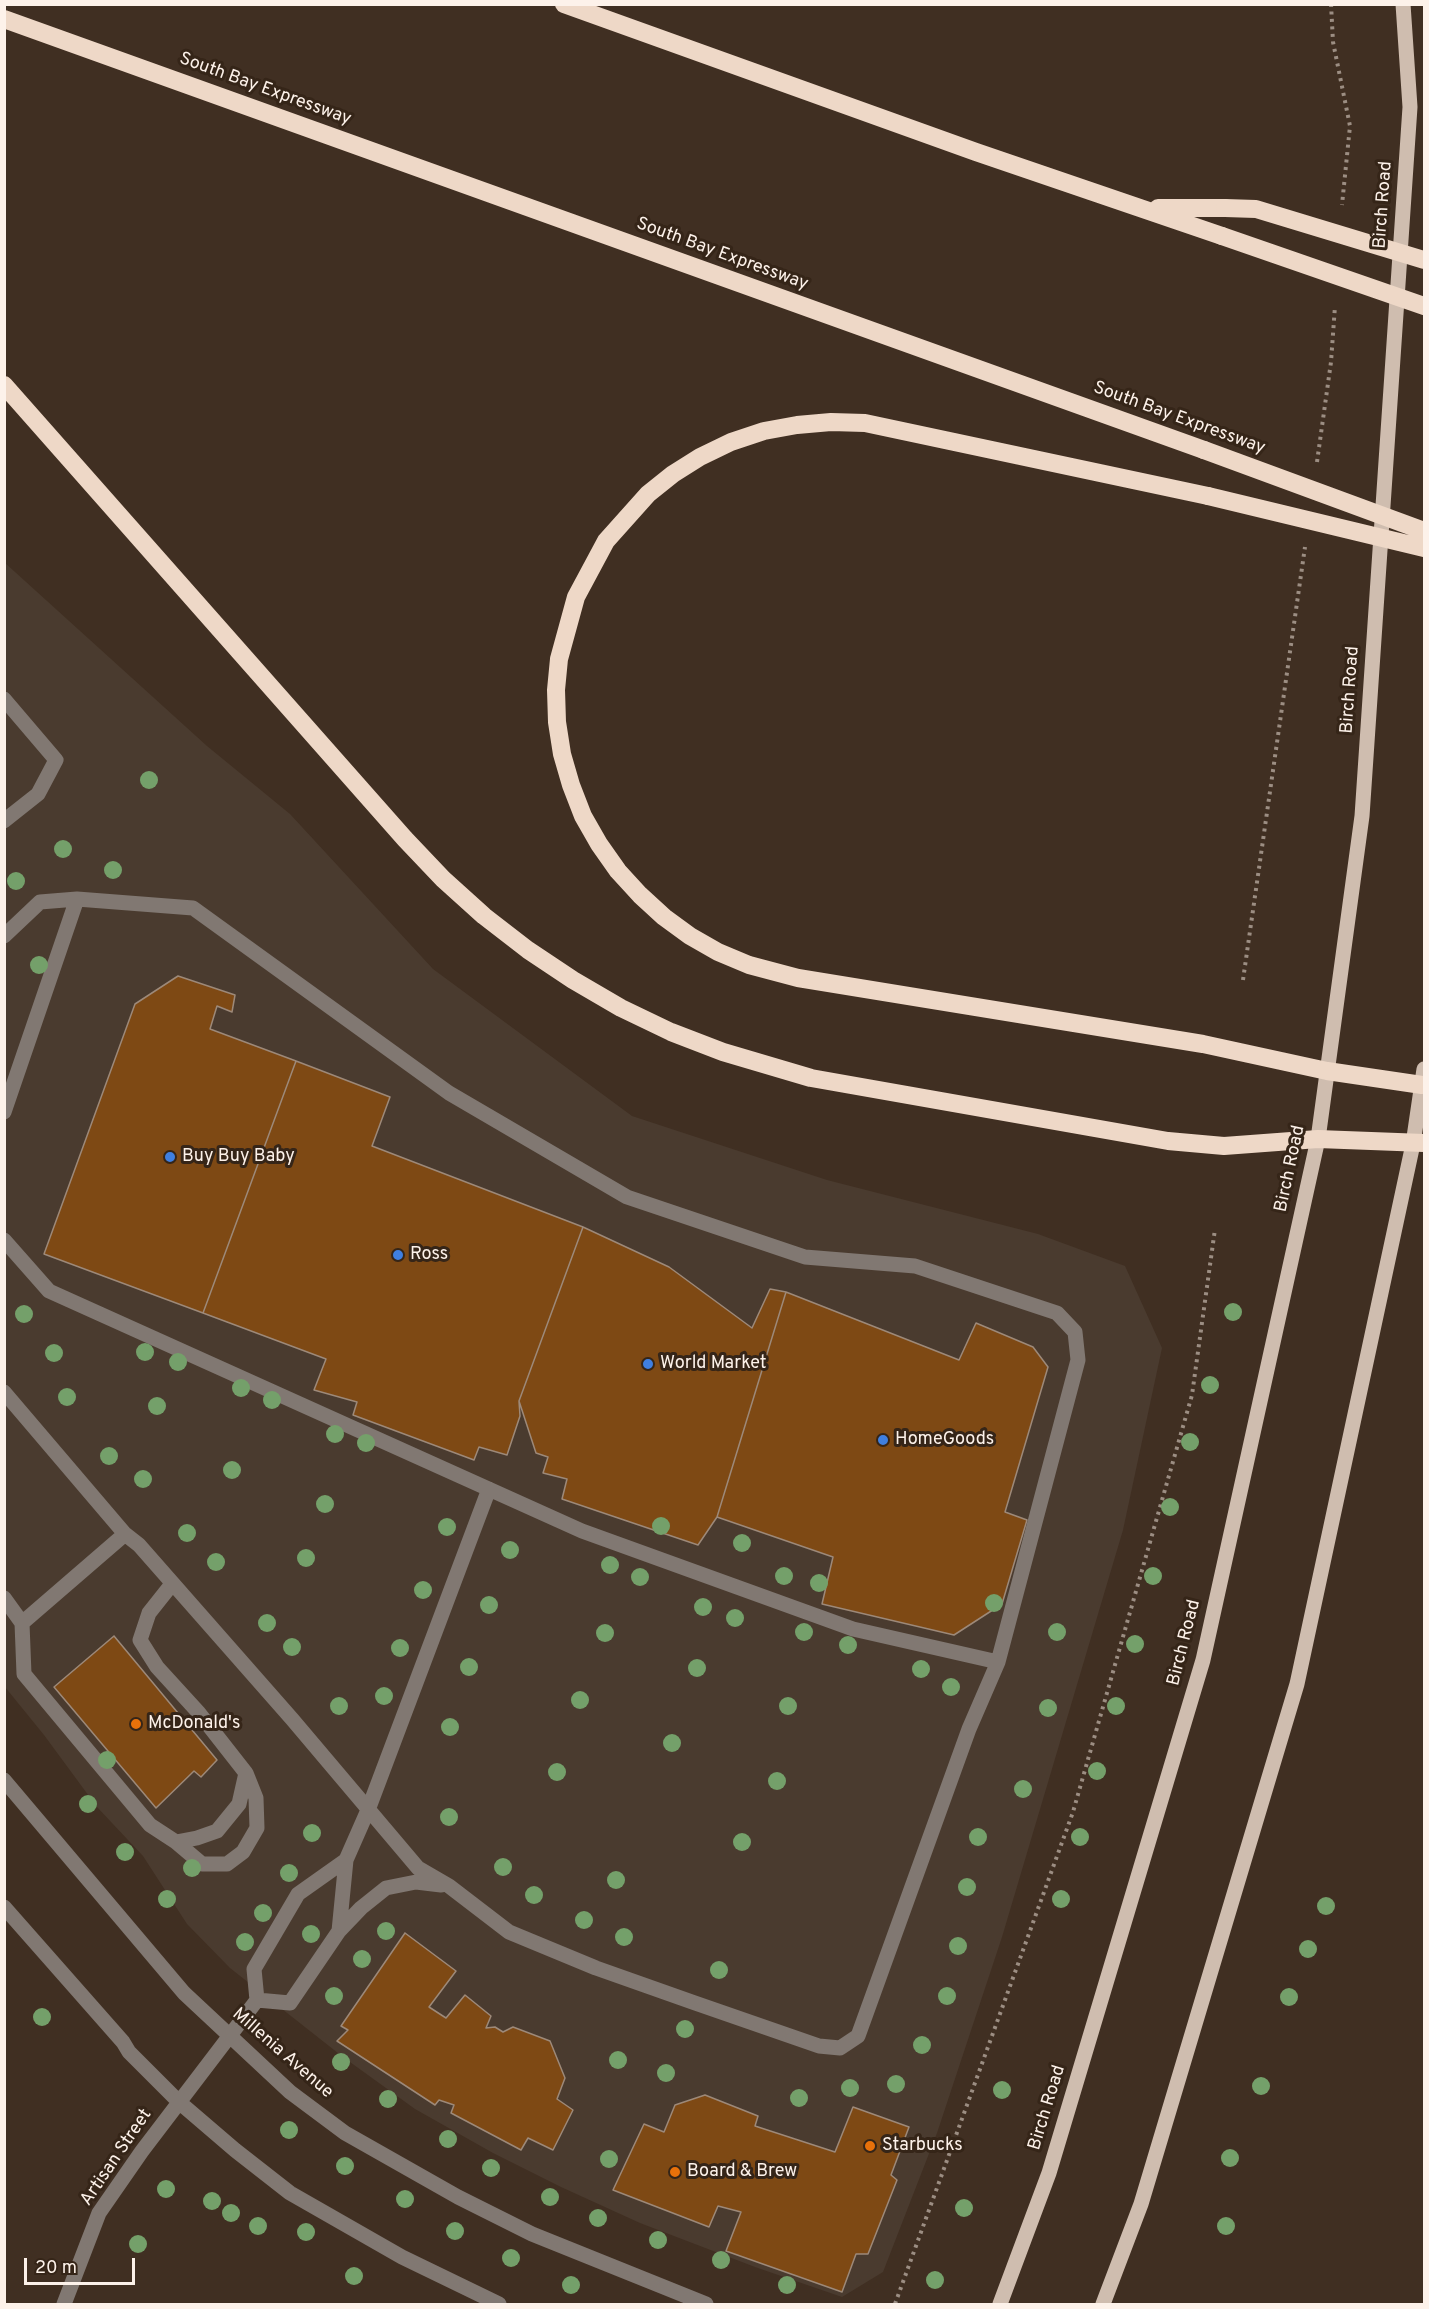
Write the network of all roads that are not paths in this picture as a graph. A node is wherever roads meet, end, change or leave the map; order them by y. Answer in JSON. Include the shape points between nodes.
{"nodes":[{"id":1,"x":564,"y":4,"type":"edge"},
{"id":2,"x":1403,"y":4,"type":"edge"},
{"id":3,"x":4,"y":19,"type":"edge"},
{"id":4,"x":1144,"y":208,"type":"junction"},
{"id":5,"x":1425,"y":260,"type":"edge"},
{"id":6,"x":1425,"y":306,"type":"edge"},
{"id":7,"x":4,"y":385,"type":"edge"},
{"id":8,"x":1425,"y":531,"type":"edge"},
{"id":9,"x":1425,"y":548,"type":"edge"},
{"id":10,"x":4,"y":699,"type":"edge"},
{"id":11,"x":4,"y":821,"type":"edge"},
{"id":12,"x":77,"y":899,"type":"junction"},
{"id":13,"x":4,"y":936,"type":"edge"},
{"id":14,"x":1326,"y":1071,"type":"junction"},
{"id":15,"x":1424,"y":1077,"type":"edge"},
{"id":16,"x":4,"y":1112,"type":"edge"},
{"id":17,"x":1318,"y":1138,"type":"junction"},
{"id":18,"x":1419,"y":1144,"type":"edge"},
{"id":19,"x":4,"y":1240,"type":"edge"},
{"id":20,"x":5,"y":1394,"type":"edge"},
{"id":21,"x":489,"y":1488,"type":"junction"},
{"id":22,"x":125,"y":1534,"type":"junction"},
{"id":23,"x":172,"y":1584,"type":"junction"},
{"id":24,"x":4,"y":1598,"type":"edge"},
{"id":25,"x":22,"y":1623,"type":"junction"},
{"id":26,"x":998,"y":1662,"type":"junction"},
{"id":27,"x":246,"y":1773,"type":"junction"},
{"id":28,"x":4,"y":1780,"type":"edge"},
{"id":29,"x":369,"y":1810,"type":"junction"},
{"id":30,"x":176,"y":1842,"type":"junction"},
{"id":31,"x":346,"y":1860,"type":"junction"},
{"id":32,"x":449,"y":1886,"type":"junction"},
{"id":33,"x":4,"y":1907,"type":"edge"},
{"id":34,"x":339,"y":1931,"type":"junction"},
{"id":35,"x":257,"y":2000,"type":"junction"},
{"id":36,"x":229,"y":2034,"type":"junction"},
{"id":37,"x":179,"y":2102,"type":"junction"},
{"id":38,"x":64,"y":2304,"type":"edge"},
{"id":39,"x":499,"y":2304,"type":"edge"},
{"id":40,"x":706,"y":2304,"type":"edge"},
{"id":41,"x":1000,"y":2304,"type":"edge"},
{"id":42,"x":1103,"y":2304,"type":"edge"}],
"edges":[{"from":1,"to":4,"type":"highway"},
{"from":2,"to":14,"type":"main road","name":"Birch Road","via":[[1410,107],[1362,816]]},
{"from":3,"to":8,"type":"highway","name":"South Bay Expressway","bridge":true},
{"from":4,"to":5,"type":"highway","bridge":true,"via":[[1256,209]]},
{"from":4,"to":6,"type":"highway","bridge":true},
{"from":7,"to":17,"type":"highway","via":[[443,879],[528,950],[602,997],[671,1032],[723,1052],[827,1081],[1168,1141],[1224,1146]]},
{"from":9,"to":14,"type":"highway","bridge":true,"via":[[1208,496],[865,423],[797,424],[731,442],[700,457],[648,494],[606,541],[589,568],[576,597],[559,658],[557,722],[562,754],[583,816],[618,871],[640,895],[681,930],[718,952],[748,965],[798,978],[1203,1044]]},
{"from":10,"to":11,"type":"street","via":[[56,760],[38,794]]},
{"from":12,"to":13,"type":"street","via":[[40,902]]},
{"from":12,"to":16,"type":"street"},
{"from":12,"to":26,"type":"street","via":[[193,908],[449,1093],[627,1197],[805,1257],[915,1266],[1057,1313],[1075,1332],[1078,1360]]},
{"from":14,"to":15,"type":"highway"},
{"from":14,"to":17,"type":"main road","name":"Birch Road"},
{"from":15,"to":18,"type":"main road"},
{"from":17,"to":18,"type":"highway"},
{"from":17,"to":41,"type":"main road","name":"Birch Road","via":[[1203,1660],[1049,2174]]},
{"from":18,"to":42,"type":"main road","via":[[1297,1684],[1140,2204]]},
{"from":19,"to":21,"type":"street","via":[[49,1291]]},
{"from":20,"to":22,"type":"street"},
{"from":21,"to":26,"type":"street","via":[[582,1531],[832,1622]]},
{"from":21,"to":29,"type":"street"},
{"from":22,"to":23,"type":"street"},
{"from":22,"to":25,"type":"street"},
{"from":23,"to":27,"type":"street","via":[[149,1613],[140,1640],[157,1667]]},
{"from":23,"to":29,"type":"street"},
{"from":24,"to":25,"type":"street"},
{"from":25,"to":30,"type":"street","via":[[24,1674],[150,1825]]},
{"from":26,"to":32,"type":"street","via":[[969,1729],[858,2036],[840,2048],[819,2046],[695,2003],[509,1932]]},
{"from":27,"to":30,"type":"street","via":[[239,1804],[218,1831]]},
{"from":27,"to":30,"type":"street","via":[[256,1798],[257,1828],[243,1852],[227,1864],[202,1864]]},
{"from":28,"to":36,"type":"street","name":"Millenia Avenue","via":[[184,1993]]},
{"from":29,"to":31,"type":"street"},
{"from":29,"to":32,"type":"street","via":[[418,1868]]},
{"from":31,"to":34,"type":"street"},
{"from":31,"to":35,"type":"street","via":[[298,1894],[254,1969]]},
{"from":32,"to":34,"type":"street","via":[[416,1882],[386,1888]]},
{"from":33,"to":37,"type":"street","via":[[129,2052]]},
{"from":34,"to":35,"type":"street","via":[[290,2003]]},
{"from":35,"to":36,"type":"street","name":"Artisan Street"},
{"from":36,"to":37,"type":"street","name":"Artisan Street"},
{"from":36,"to":40,"type":"street","name":"Millenia Avenue","via":[[290,2092],[345,2133],[417,2174],[532,2234]]},
{"from":37,"to":38,"type":"street","name":"Artisan Street","via":[[99,2214]]},
{"from":37,"to":39,"type":"street","via":[[290,2193],[402,2258]]}]}
